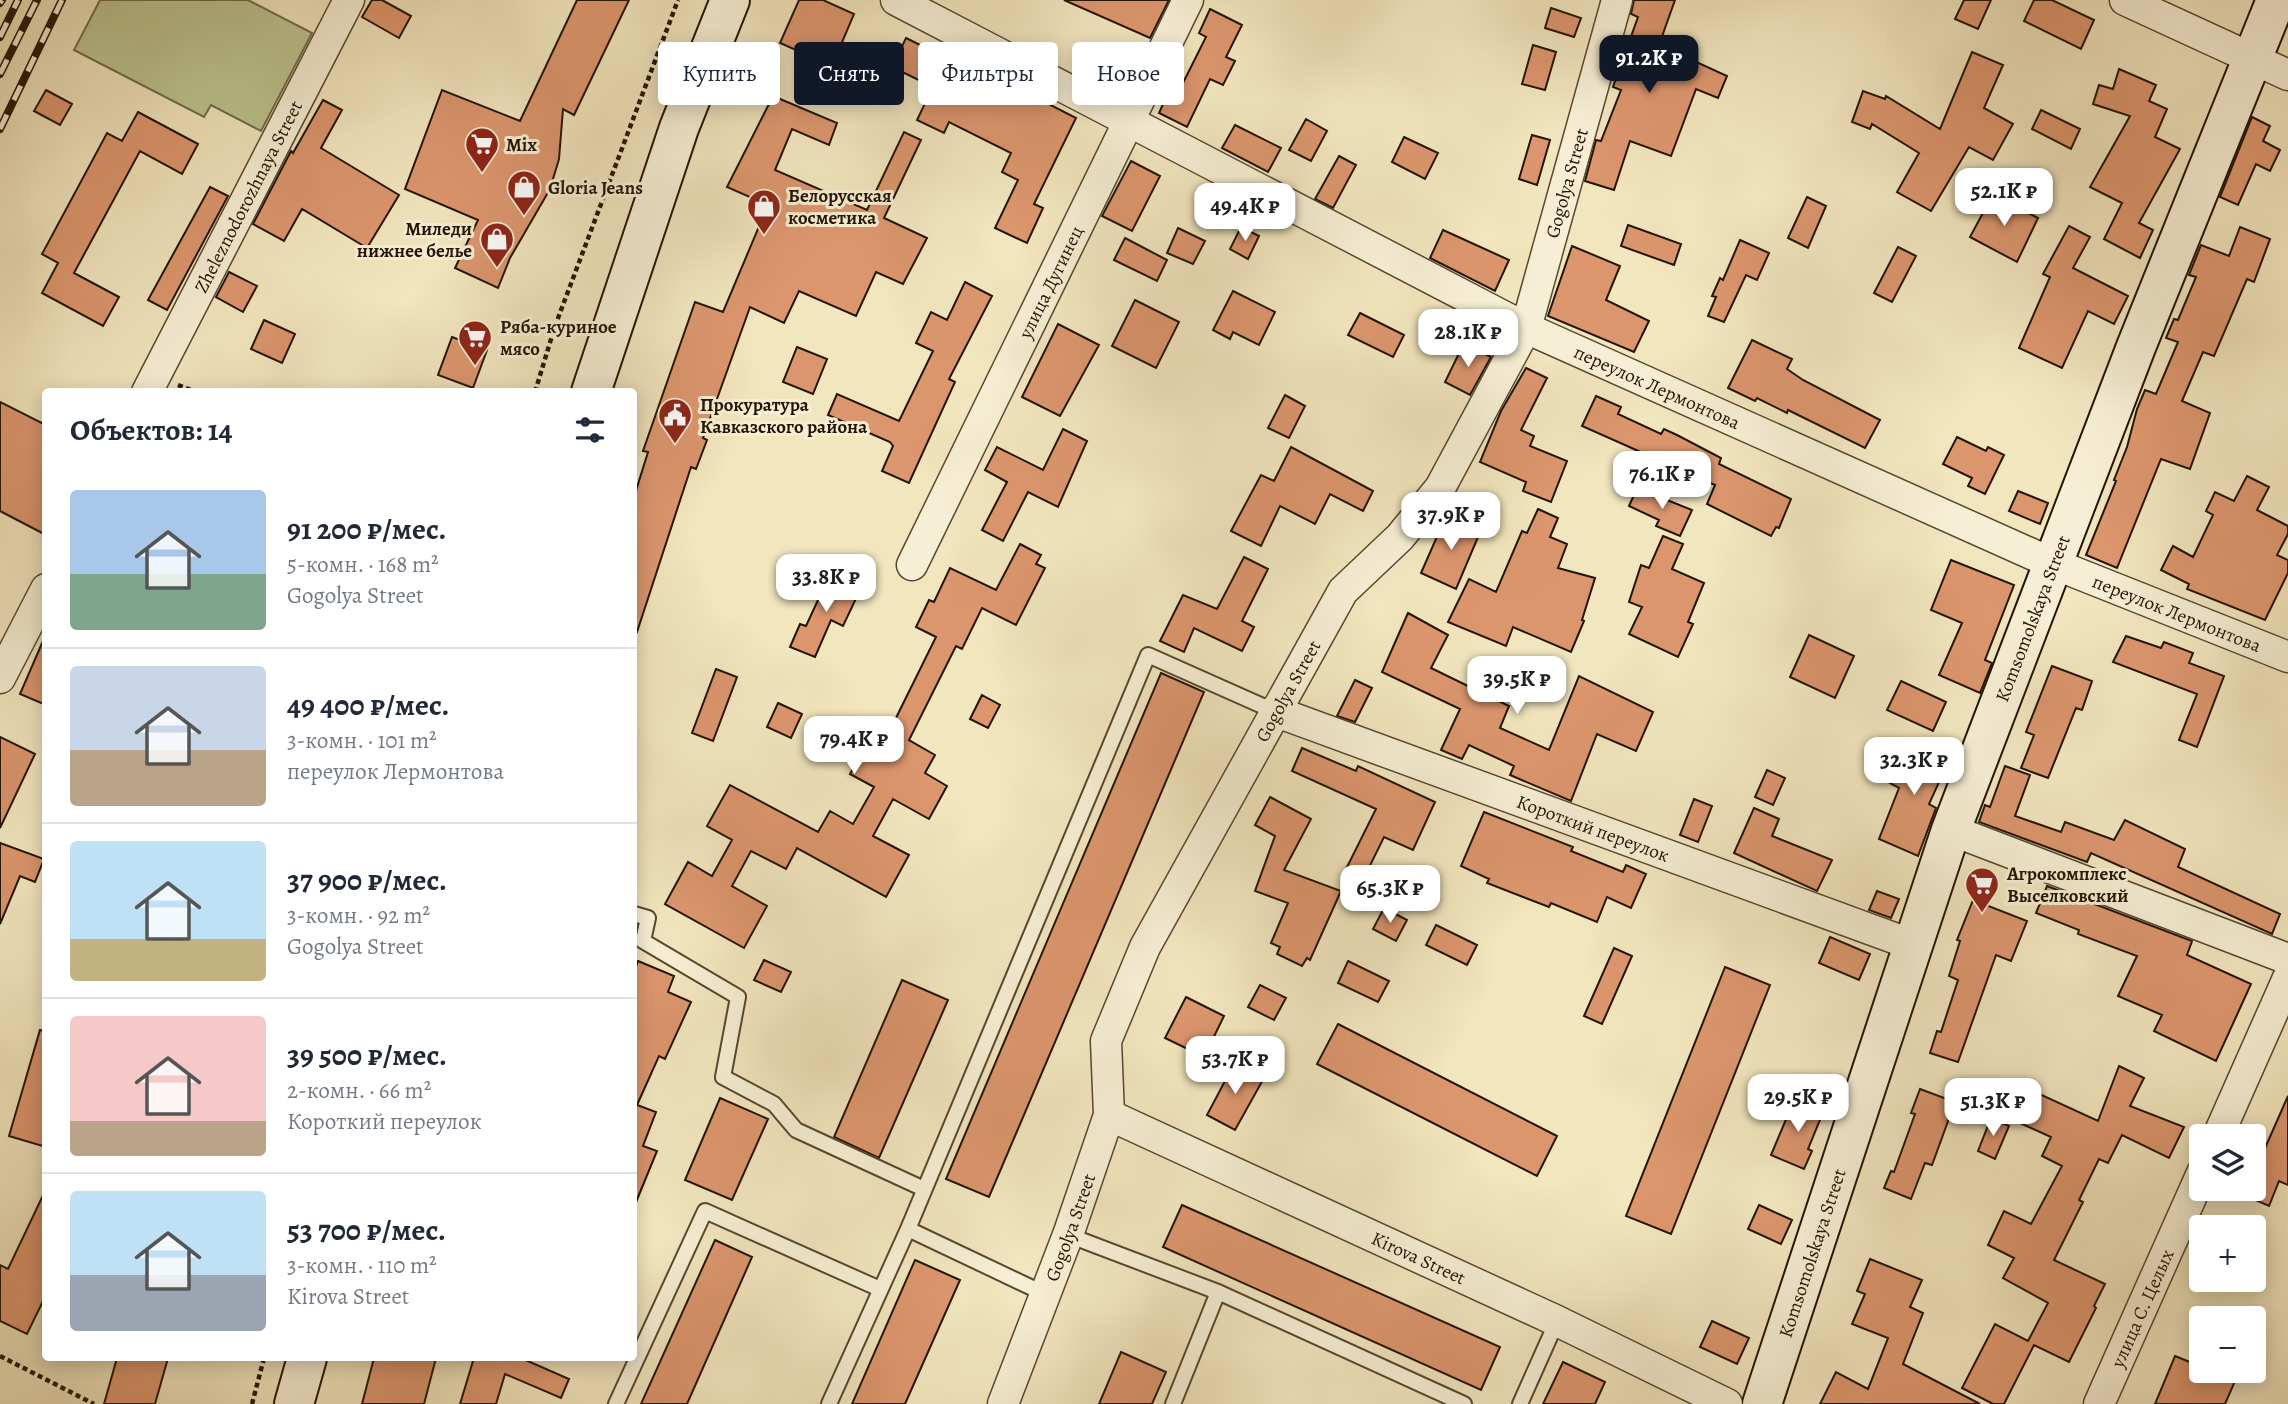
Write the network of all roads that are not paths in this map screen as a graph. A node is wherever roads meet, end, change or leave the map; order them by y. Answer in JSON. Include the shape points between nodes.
{"nodes":[{"id":1,"x":349,"y":0,"type":"edge"},
{"id":2,"x":730,"y":0,"type":"edge"},
{"id":3,"x":897,"y":0,"type":"edge"},
{"id":4,"x":1188,"y":0,"type":"edge"},
{"id":5,"x":1617,"y":0,"type":"edge"},
{"id":6,"x":2125,"y":0,"type":"edge"},
{"id":7,"x":2276,"y":0,"type":"edge"},
{"id":8,"x":2251,"y":58,"type":"junction"},
{"id":9,"x":2288,"y":75,"type":"edge"},
{"id":10,"x":1130,"y":122,"type":"junction"},
{"id":11,"x":1526,"y":328,"type":"junction"},
{"id":12,"x":149,"y":388,"type":"edge"},
{"id":13,"x":592,"y":388,"type":"edge"},
{"id":14,"x":2053,"y":564,"type":"junction"},
{"id":15,"x":912,"y":565,"type":"dead end"},
{"id":16,"x":42,"y":597,"type":"edge"},
{"id":17,"x":2288,"y":657,"type":"edge"},
{"id":18,"x":0,"y":678,"type":"edge"},
{"id":19,"x":1274,"y":711,"type":"junction"},
{"id":20,"x":1951,"y":830,"type":"junction"},
{"id":21,"x":637,"y":915,"type":"edge"},
{"id":22,"x":1913,"y":945,"type":"junction"},
{"id":23,"x":2288,"y":959,"type":"edge"},
{"id":24,"x":2288,"y":978,"type":"edge"},
{"id":25,"x":1110,"y":1115,"type":"junction"},
{"id":26,"x":2223,"y":1124,"type":"edge"},
{"id":27,"x":925,"y":1189,"type":"junction"},
{"id":28,"x":2190,"y":1201,"type":"edge"},
{"id":29,"x":908,"y":1228,"type":"junction"},
{"id":30,"x":1068,"y":1235,"type":"junction"},
{"id":31,"x":880,"y":1289,"type":"junction"},
{"id":32,"x":1218,"y":1292,"type":"junction"},
{"id":33,"x":1045,"y":1294,"type":"junction"},
{"id":34,"x":1557,"y":1321,"type":"junction"},
{"id":35,"x":637,"y":1358,"type":"edge"},
{"id":36,"x":306,"y":1361,"type":"edge"},
{"id":37,"x":636,"y":1361,"type":"edge"},
{"id":38,"x":294,"y":1404,"type":"edge"},
{"id":39,"x":616,"y":1404,"type":"edge"},
{"id":40,"x":829,"y":1404,"type":"edge"},
{"id":41,"x":1003,"y":1404,"type":"edge"},
{"id":42,"x":1173,"y":1404,"type":"edge"},
{"id":43,"x":1464,"y":1404,"type":"edge"},
{"id":44,"x":1520,"y":1404,"type":"edge"},
{"id":45,"x":1727,"y":1404,"type":"edge"},
{"id":46,"x":1762,"y":1404,"type":"edge"},
{"id":47,"x":2099,"y":1404,"type":"edge"}],
"edges":[{"from":1,"to":12,"type":"street","name":"Zheleznodorozhnaya Street"},
{"from":2,"to":13,"type":"main road","via":[[679,128]]},
{"from":3,"to":10,"type":"street","name":"переулок Лермонтова"},
{"from":4,"to":10,"type":"street","name":"улица Дугинец"},
{"from":5,"to":11,"type":"street","name":"Gogolya Street"},
{"from":6,"to":8,"type":"street"},
{"from":7,"to":8,"type":"main road","name":"Komsomolskaya Street"},
{"from":8,"to":9,"type":"street"},
{"from":8,"to":14,"type":"main road","name":"Komsomolskaya Street"},
{"from":10,"to":11,"type":"street","name":"переулок Лермонтова"},
{"from":10,"to":15,"type":"street","name":"улица Дугинец"},
{"from":11,"to":14,"type":"street","name":"переулок Лермонтова"},
{"from":11,"to":19,"type":"street","name":"Gogolya Street","via":[[1440,488],[1400,537],[1343,591]]},
{"from":14,"to":17,"type":"street","name":"переулок Лермонтова"},
{"from":14,"to":20,"type":"main road","name":"Komsomolskaya Street"},
{"from":16,"to":18,"type":"street"},
{"from":19,"to":22,"type":"street","name":"Короткий переулок"},
{"from":19,"to":25,"type":"street","name":"Gogolya Street","via":[[1145,947],[1106,1041]]},
{"from":19,"to":27,"type":"lane","via":[[1148,655]]},
{"from":20,"to":22,"type":"main road","name":"Komsomolskaya Street"},
{"from":20,"to":23,"type":"street"},
{"from":21,"to":27,"type":"lane","via":[[648,918],[643,941],[738,997],[723,1077],[774,1104],[796,1130]]},
{"from":22,"to":46,"type":"main road","name":"Komsomolskaya Street"},
{"from":24,"to":26,"type":"street"},
{"from":25,"to":30,"type":"street","name":"Gogolya Street"},
{"from":25,"to":34,"type":"street","name":"Kirova Street"},
{"from":27,"to":29,"type":"lane"},
{"from":28,"to":47,"type":"street","name":"улица С. Целых"},
{"from":29,"to":31,"type":"lane"},
{"from":29,"to":33,"type":"lane"},
{"from":30,"to":32,"type":"lane"},
{"from":30,"to":33,"type":"street","name":"Gogolya Street"},
{"from":31,"to":35,"type":"lane","via":[[705,1211]]},
{"from":31,"to":40,"type":"lane"},
{"from":32,"to":42,"type":"lane"},
{"from":32,"to":43,"type":"lane"},
{"from":33,"to":41,"type":"street","name":"Gogolya Street"},
{"from":34,"to":44,"type":"lane"},
{"from":34,"to":45,"type":"street","name":"Kirova Street"},
{"from":36,"to":38,"type":"main road"},
{"from":37,"to":39,"type":"lane"}]}
